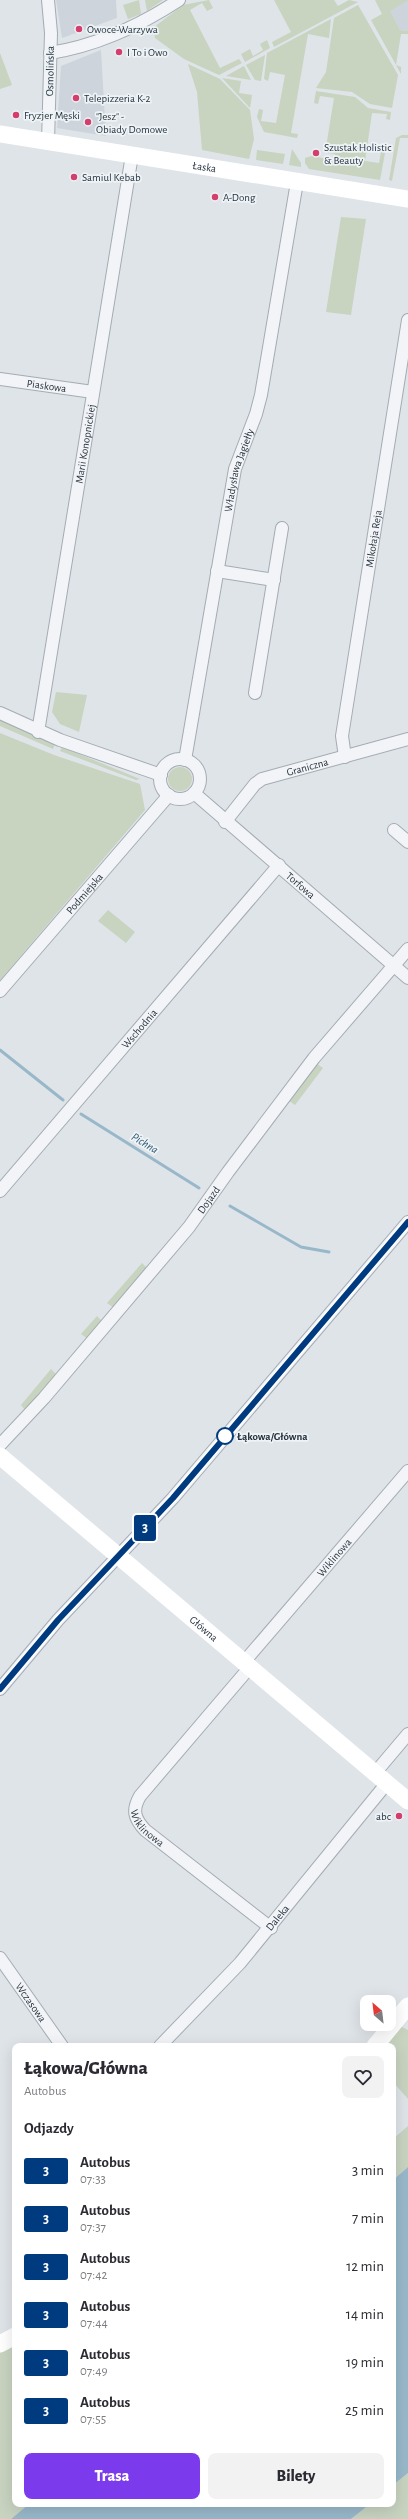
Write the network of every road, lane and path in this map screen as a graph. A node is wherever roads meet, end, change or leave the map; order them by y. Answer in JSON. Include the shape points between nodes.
{"nodes":[{"id":1,"x":48,"y":0,"type":"edge"},
{"id":2,"x":179,"y":0,"type":"edge"},
{"id":3,"x":50,"y":53,"type":"junction"},
{"id":4,"x":0,"y":134,"type":"edge"},
{"id":5,"x":48,"y":142,"type":"junction"},
{"id":6,"x":132,"y":155,"type":"junction"},
{"id":7,"x":297,"y":182,"type":"junction"},
{"id":8,"x":408,"y":200,"type":"edge"},
{"id":9,"x":408,"y":320,"type":"edge"},
{"id":10,"x":0,"y":379,"type":"edge"},
{"id":11,"x":93,"y":392,"type":"junction"},
{"id":12,"x":282,"y":528,"type":"dead end"},
{"id":13,"x":217,"y":571,"type":"junction"},
{"id":14,"x":274,"y":580,"type":"junction"},
{"id":15,"x":255,"y":693,"type":"dead end"},
{"id":16,"x":0,"y":713,"type":"edge"},
{"id":17,"x":38,"y":732,"type":"junction"},
{"id":18,"x":408,"y":739,"type":"edge"},
{"id":19,"x":345,"y":757,"type":"junction"},
{"id":20,"x":185,"y":760,"type":"junction"},
{"id":21,"x":161,"y":775,"type":"junction"},
{"id":22,"x":194,"y":793,"type":"junction"},
{"id":23,"x":169,"y":795,"type":"junction"},
{"id":24,"x":225,"y":822,"type":"junction"},
{"id":25,"x":394,"y":830,"type":"dead end"},
{"id":26,"x":408,"y":842,"type":"edge"},
{"id":27,"x":278,"y":865,"type":"junction"},
{"id":28,"x":408,"y":949,"type":"edge"},
{"id":29,"x":394,"y":965,"type":"junction"},
{"id":30,"x":408,"y":978,"type":"edge"},
{"id":31,"x":0,"y":991,"type":"edge"},
{"id":32,"x":0,"y":1191,"type":"edge"},
{"id":33,"x":408,"y":1222,"type":"edge"},
{"id":34,"x":0,"y":1445,"type":"edge"},
{"id":35,"x":0,"y":1456,"type":"edge"},
{"id":36,"x":408,"y":1471,"type":"edge"},
{"id":37,"x":119,"y":1556,"type":"junction"},
{"id":38,"x":247,"y":1665,"type":"junction"},
{"id":39,"x":0,"y":1689,"type":"edge"},
{"id":40,"x":408,"y":1734,"type":"edge"},
{"id":41,"x":381,"y":1778,"type":"junction"},
{"id":42,"x":408,"y":1801,"type":"edge"},
{"id":43,"x":271,"y":1928,"type":"junction"},
{"id":44,"x":0,"y":1958,"type":"edge"},
{"id":45,"x":405,"y":2015,"type":"edge"},
{"id":46,"x":60,"y":2043,"type":"edge"},
{"id":47,"x":163,"y":2043,"type":"edge"},
{"id":48,"x":378,"y":2043,"type":"edge"},
{"id":49,"x":12,"y":2338,"type":"edge"},
{"id":50,"x":0,"y":2344,"type":"edge"}],
"edges":[{"from":1,"to":3,"type":"street","name":"Osmolińska"},
{"from":2,"to":3,"type":"street","via":[[124,29],[65,51]]},
{"from":3,"to":5,"type":"street","name":"Osmolińska"},
{"from":4,"to":5,"type":"street","name":"Łaska"},
{"from":5,"to":6,"type":"street","name":"Łaska"},
{"from":6,"to":7,"type":"street","name":"Łaska"},
{"from":6,"to":11,"type":"street","name":"Marii Konopnickiej"},
{"from":7,"to":8,"type":"street","name":"Łaska"},
{"from":7,"to":13,"type":"street","name":"Władysława Jagiełły","via":[[260,395],[235,469]]},
{"from":9,"to":19,"type":"street","name":"Mikołaja Reja","via":[[342,736]]},
{"from":10,"to":11,"type":"street","name":"Piaskowa"},
{"from":11,"to":17,"type":"street","name":"Marii Konopnickiej"},
{"from":12,"to":14,"type":"street"},
{"from":13,"to":14,"type":"street"},
{"from":13,"to":20,"type":"street","name":"Władysława Jagiełły"},
{"from":14,"to":15,"type":"street"},
{"from":16,"to":17,"type":"street"},
{"from":17,"to":21,"type":"street"},
{"from":18,"to":19,"type":"street","name":"Graniczna"},
{"from":19,"to":24,"type":"street","name":"Graniczna","via":[[262,779],[255,784]]},
{"from":20,"to":21,"type":"street","via":[[179,759],[167,764]]},
{"from":20,"to":22,"type":"street","via":[[196,766],[200,777]]},
{"from":21,"to":23,"type":"street","via":[[162,786]]},
{"from":22,"to":23,"type":"street","via":[[182,798]]},
{"from":22,"to":24,"type":"street","name":"Torfowa"},
{"from":23,"to":31,"type":"street","name":"Podmiejska"},
{"from":24,"to":27,"type":"street","name":"Torfowa"},
{"from":25,"to":26,"type":"street"},
{"from":27,"to":29,"type":"street","name":"Torfowa"},
{"from":27,"to":32,"type":"street","name":"Wschodnia"},
{"from":28,"to":29,"type":"street","name":"Dojazd"},
{"from":29,"to":30,"type":"street","name":"Torfowa"},
{"from":29,"to":34,"type":"street","name":"Dojazd","via":[[314,1058],[189,1227],[44,1398]]},
{"from":33,"to":37,"type":"street","via":[[173,1498]]},
{"from":35,"to":37,"type":"street","name":"Główna"},
{"from":36,"to":38,"type":"street","name":"Wiklinowa"},
{"from":37,"to":38,"type":"street","name":"Główna"},
{"from":37,"to":39,"type":"street","via":[[58,1620]]},
{"from":38,"to":41,"type":"street","name":"Główna"},
{"from":38,"to":43,"type":"street","name":"Wiklinowa","via":[[140,1796],[135,1805],[135,1815],[145,1830]]},
{"from":40,"to":41,"type":"street","name":"Daleka"},
{"from":41,"to":42,"type":"street","name":"Główna"},
{"from":41,"to":43,"type":"street","name":"Daleka"},
{"from":43,"to":47,"type":"street","name":"Daleka"},
{"from":44,"to":46,"type":"street","name":"Wczasowa"},
{"from":45,"to":48,"type":"street"},
{"from":49,"to":50,"type":"street"}]}
